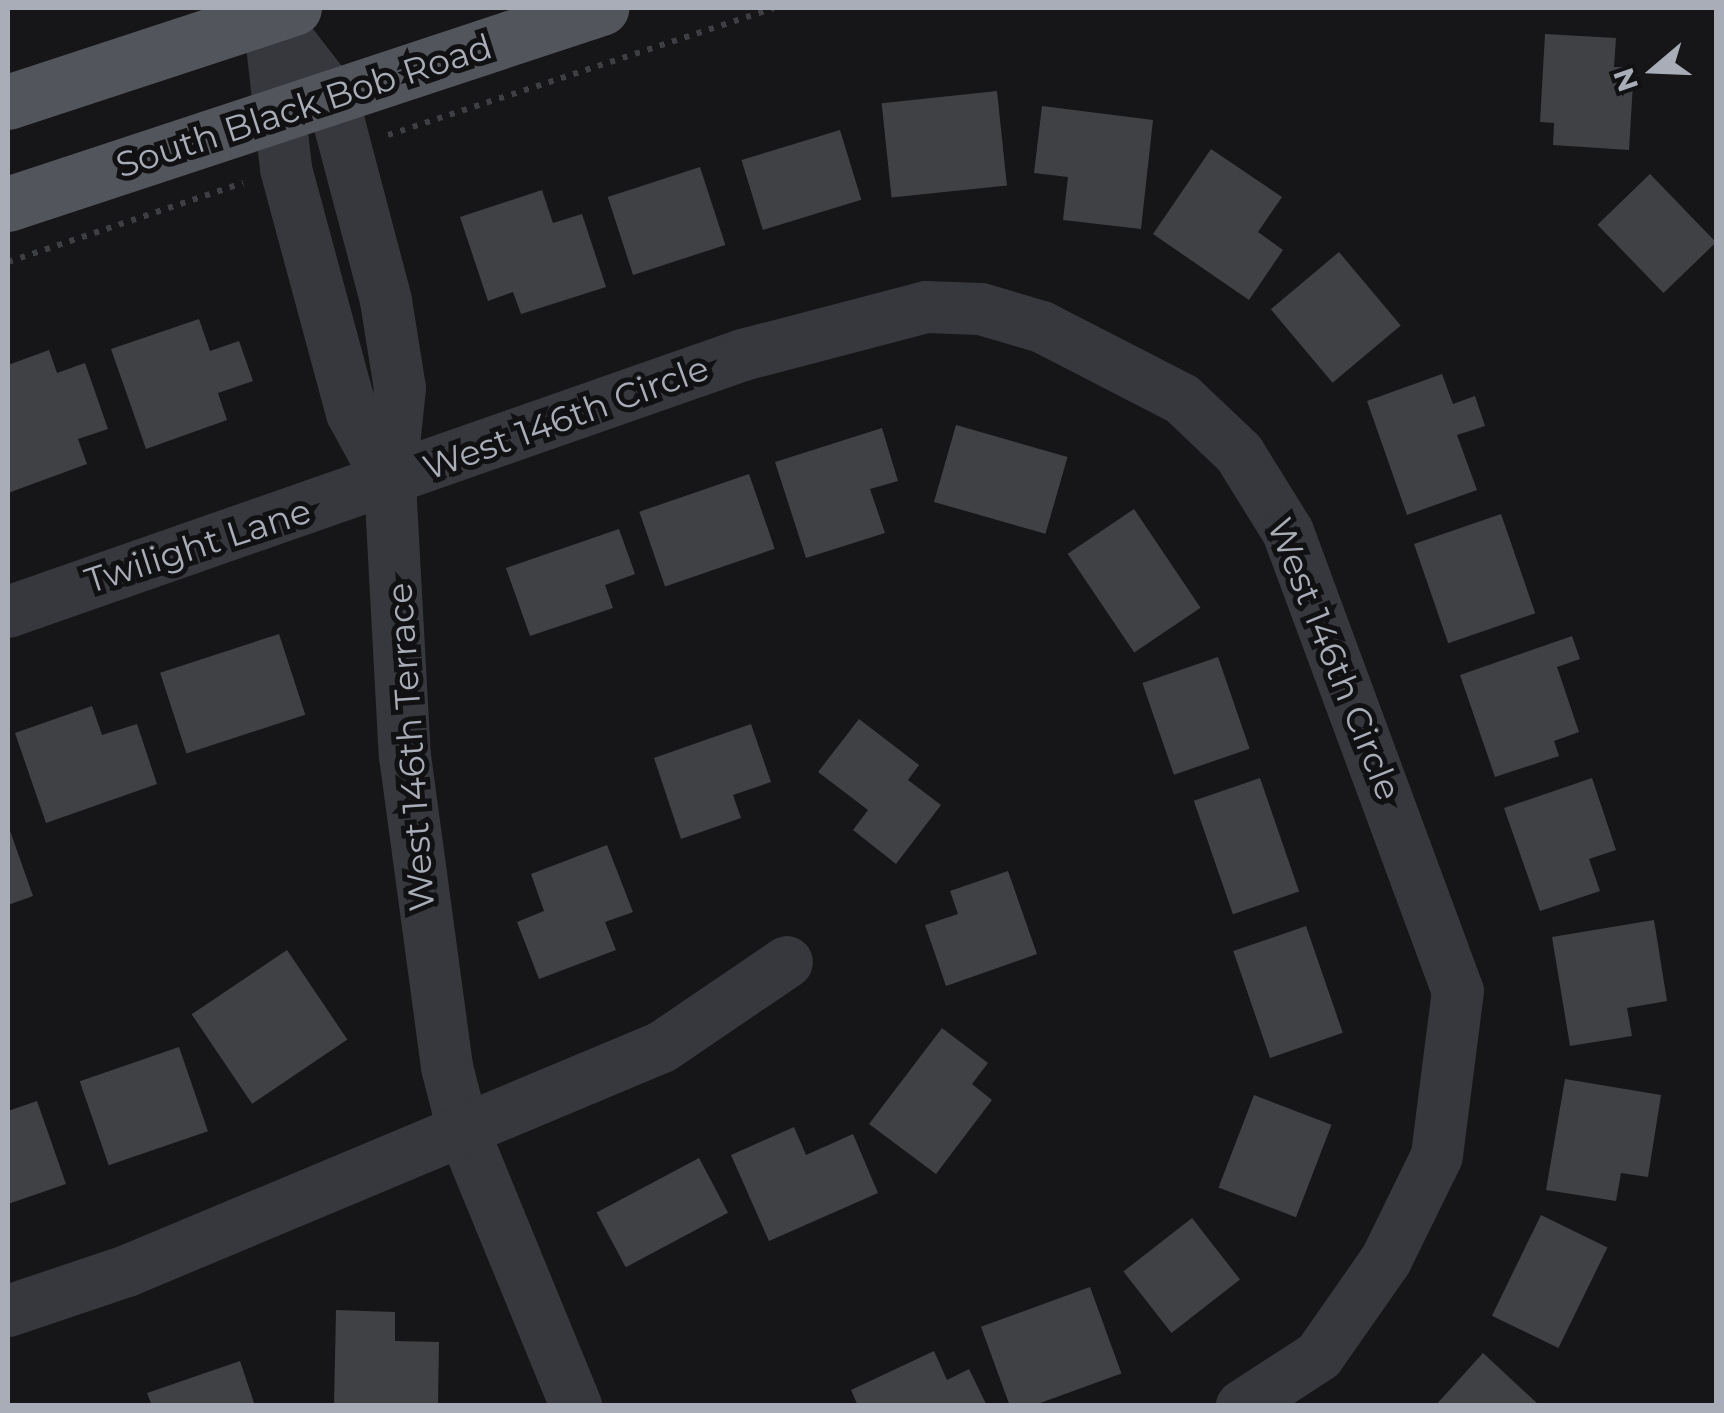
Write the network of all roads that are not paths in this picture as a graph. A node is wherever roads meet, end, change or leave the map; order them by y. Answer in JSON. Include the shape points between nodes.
{"nodes":[{"id":1,"x":601,"y":8,"type":"edge"},
{"id":2,"x":277,"y":10,"type":"edge"},
{"id":3,"x":332,"y":96,"type":"junction"},
{"id":4,"x":8,"y":102,"type":"edge"},
{"id":5,"x":273,"y":116,"type":"junction"},
{"id":6,"x":8,"y":204,"type":"edge"},
{"id":7,"x":390,"y":483,"type":"junction"},
{"id":8,"x":8,"y":612,"type":"edge"},
{"id":9,"x":788,"y":962,"type":"dead end"},
{"id":10,"x":463,"y":1130,"type":"junction"},
{"id":11,"x":8,"y":1311,"type":"edge"},
{"id":12,"x":576,"y":1406,"type":"edge"},
{"id":13,"x":1242,"y":1406,"type":"edge"}],
"edges":[{"from":1,"to":3,"type":"main road","name":"South Black Bob Road"},
{"from":2,"to":3,"type":"street","name":"West 146th Terrace"},
{"from":2,"to":4,"type":"main road"},
{"from":2,"to":5,"type":"street","name":"West 146th Terrace"},
{"from":3,"to":5,"type":"main road","name":"South Black Bob Road"},
{"from":3,"to":7,"type":"street","name":"West 146th Terrace","via":[[386,301],[400,388]]},
{"from":5,"to":6,"type":"main road","name":"South Black Bob Road"},
{"from":5,"to":7,"type":"street","name":"West 146th Terrace","via":[[352,413]]},
{"from":7,"to":8,"type":"street","name":"Twilight Lane"},
{"from":7,"to":10,"type":"street","name":"West 146th Terrace","via":[[418,902]]},
{"from":7,"to":13,"type":"street","name":"West 146th Circle","via":[[743,355],[926,307],[996,314],[1124,364],[1182,399],[1240,453],[1288,532],[1458,990],[1437,1156],[1386,1260],[1320,1356]]},
{"from":9,"to":10,"type":"street","via":[[662,1047]]},
{"from":10,"to":11,"type":"street"},
{"from":10,"to":12,"type":"street","name":"West 146th Terrace"}]}
